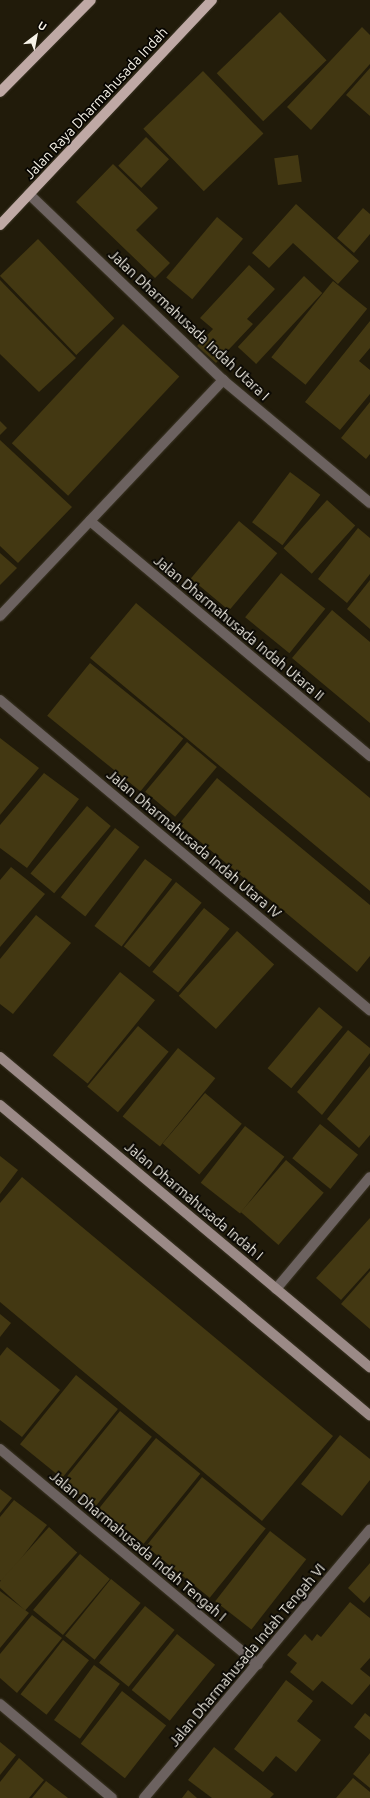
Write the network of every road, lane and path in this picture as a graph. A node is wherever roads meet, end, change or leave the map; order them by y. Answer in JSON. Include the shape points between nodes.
{"nodes":[{"id":1,"x":91,"y":0,"type":"edge"},
{"id":2,"x":212,"y":0,"type":"edge"},
{"id":3,"x":0,"y":92,"type":"edge"},
{"id":4,"x":30,"y":194,"type":"junction"},
{"id":5,"x":0,"y":225,"type":"edge"},
{"id":6,"x":223,"y":380,"type":"junction"},
{"id":7,"x":370,"y":503,"type":"edge"},
{"id":8,"x":90,"y":521,"type":"junction"},
{"id":9,"x":0,"y":616,"type":"edge"},
{"id":10,"x":0,"y":700,"type":"edge"},
{"id":11,"x":370,"y":756,"type":"edge"},
{"id":12,"x":370,"y":1010,"type":"edge"},
{"id":13,"x":2,"y":1062,"type":"edge"},
{"id":14,"x":0,"y":1105,"type":"edge"},
{"id":15,"x":370,"y":1177,"type":"edge"},
{"id":16,"x":276,"y":1289,"type":"junction"},
{"id":17,"x":370,"y":1368,"type":"edge"},
{"id":18,"x":370,"y":1415,"type":"edge"},
{"id":19,"x":0,"y":1448,"type":"edge"},
{"id":20,"x":370,"y":1530,"type":"edge"},
{"id":21,"x":258,"y":1665,"type":"junction"},
{"id":22,"x":0,"y":1704,"type":"edge"},
{"id":23,"x":112,"y":1798,"type":"edge"},
{"id":24,"x":144,"y":1798,"type":"edge"}],
"edges":[{"from":1,"to":3,"type":"main road"},
{"from":2,"to":4,"type":"main road","name":"Jalan Raya Dharmahusada Indah"},
{"from":4,"to":5,"type":"main road","name":"Jalan Raya Dharmahusada Indah"},
{"from":4,"to":6,"type":"street","name":"Jalan Dharmahusada Indah Utara I"},
{"from":6,"to":7,"type":"street","name":"Jalan Dharmahusada Indah Utara I"},
{"from":6,"to":8,"type":"street"},
{"from":8,"to":9,"type":"street"},
{"from":8,"to":11,"type":"street","name":"Jalan Dharmahusada Indah Utara II"},
{"from":10,"to":12,"type":"street","name":"Jalan Dharmahusada Indah Utara IV"},
{"from":13,"to":16,"type":"main road","name":"Jalan Dharmahusada Indah I"},
{"from":14,"to":18,"type":"main road"},
{"from":15,"to":16,"type":"street"},
{"from":16,"to":17,"type":"main road","name":"Jalan Dharmahusada Indah I"},
{"from":19,"to":21,"type":"street","name":"Jalan Dharmahusada Indah Tengah I"},
{"from":20,"to":21,"type":"street","name":"Jalan Dharmahusada Indah Tengah VI"},
{"from":21,"to":24,"type":"street","name":"Jalan Dharmahusada Indah Tengah VI"},
{"from":22,"to":23,"type":"street"}]}
